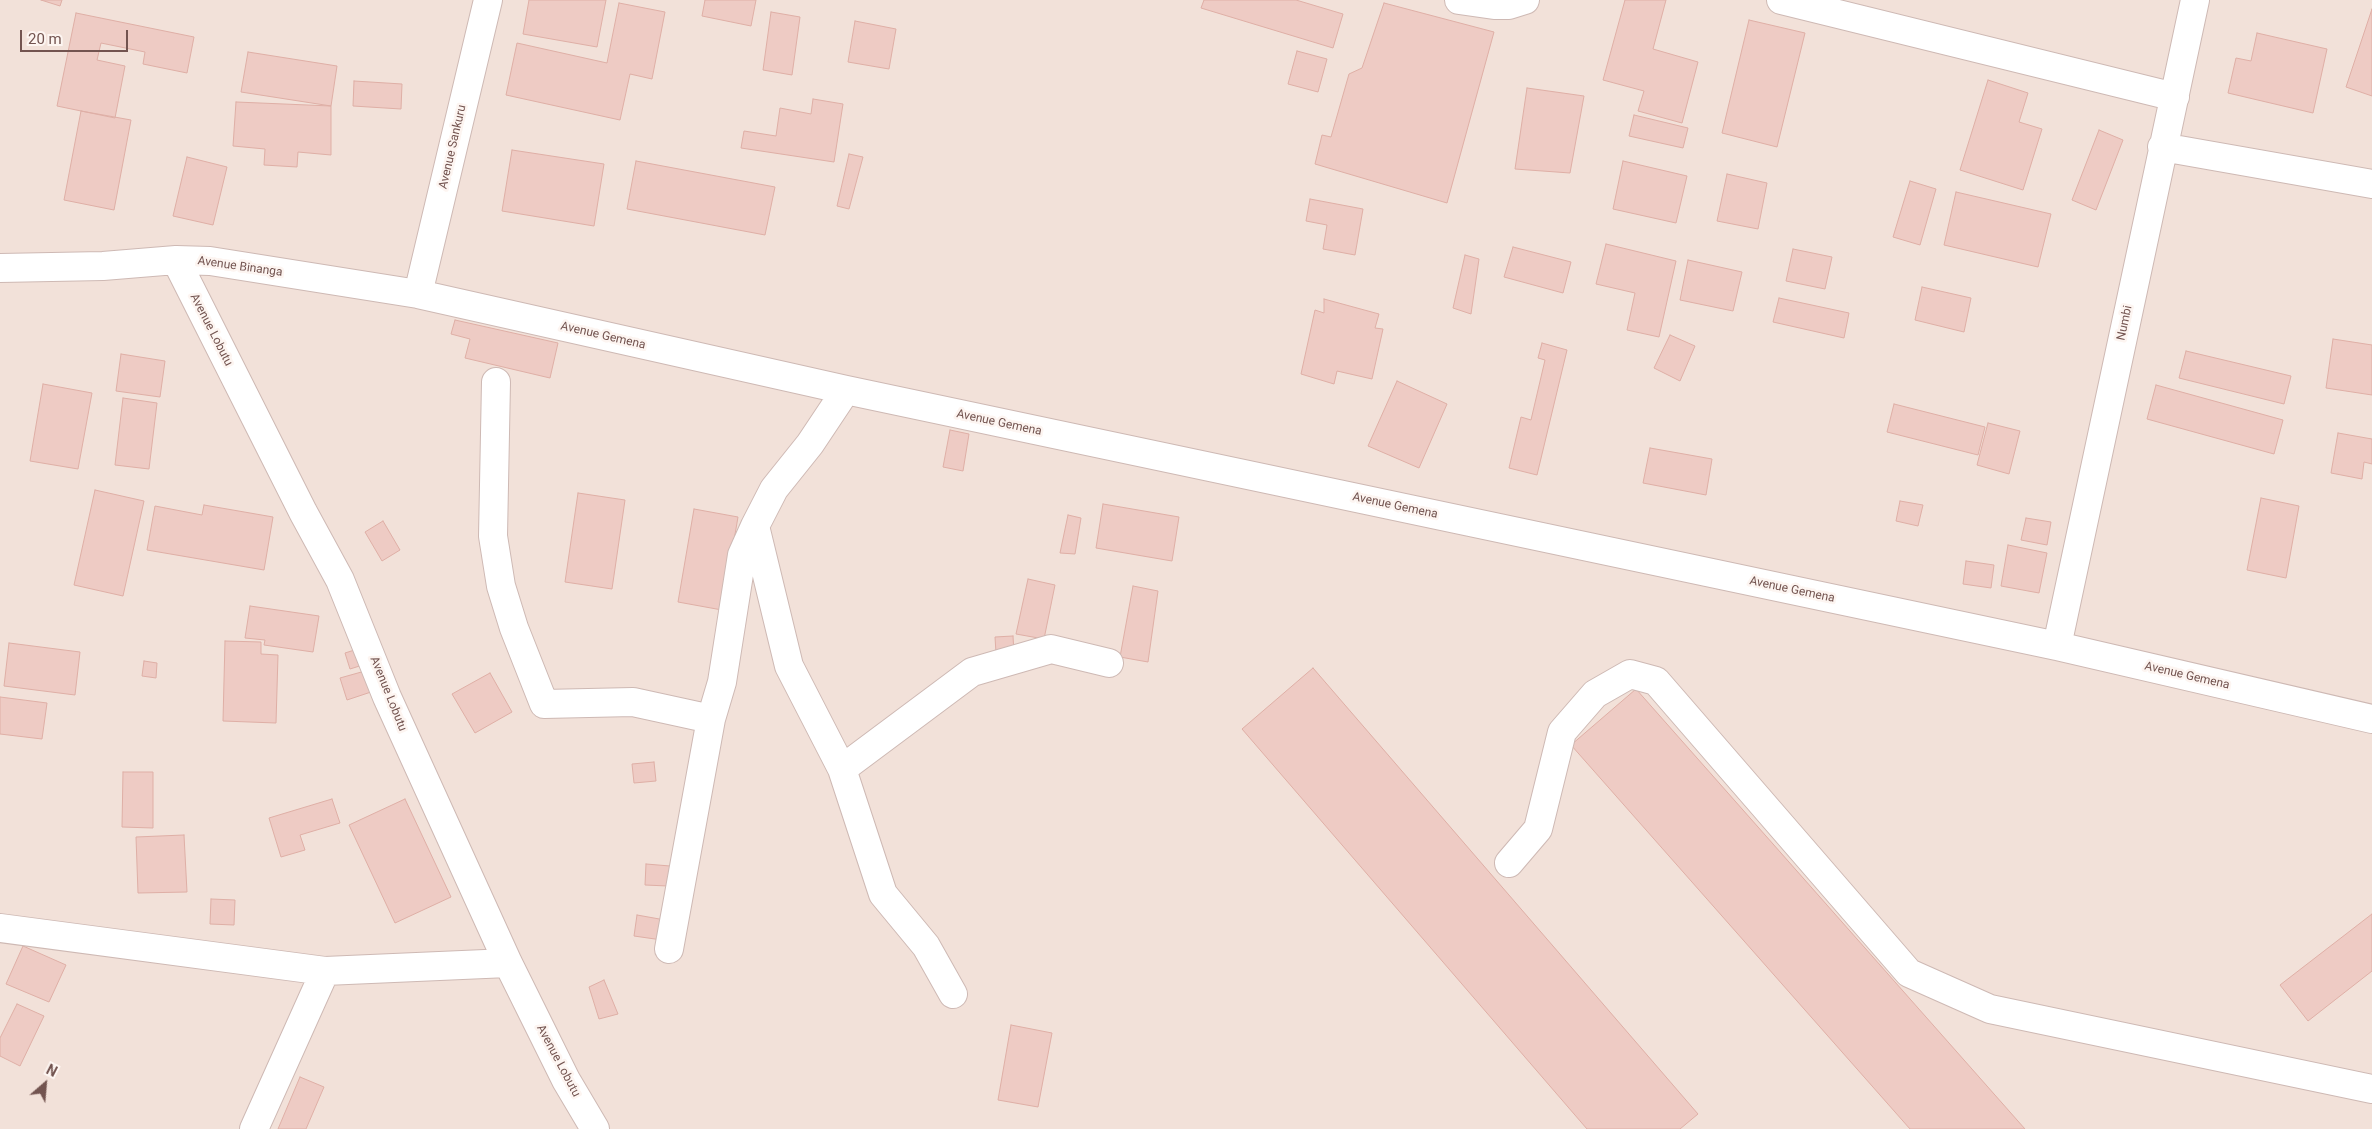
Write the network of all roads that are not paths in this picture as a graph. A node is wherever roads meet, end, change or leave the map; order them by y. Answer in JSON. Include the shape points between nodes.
{"nodes":[{"id":1,"x":488,"y":0,"type":"edge"},
{"id":2,"x":1459,"y":0,"type":"edge"},
{"id":3,"x":1525,"y":0,"type":"edge"},
{"id":4,"x":1781,"y":0,"type":"edge"},
{"id":5,"x":2196,"y":0,"type":"edge"},
{"id":6,"x":2175,"y":97,"type":"junction"},
{"id":7,"x":2162,"y":147,"type":"junction"},
{"id":8,"x":2372,"y":184,"type":"edge"},
{"id":9,"x":176,"y":260,"type":"junction"},
{"id":10,"x":0,"y":268,"type":"edge"},
{"id":11,"x":418,"y":294,"type":"junction"},
{"id":12,"x":496,"y":382,"type":"dead end"},
{"id":13,"x":846,"y":390,"type":"junction"},
{"id":14,"x":755,"y":526,"type":"junction"},
{"id":15,"x":2057,"y":646,"type":"junction"},
{"id":16,"x":1109,"y":662,"type":"dead end"},
{"id":17,"x":711,"y":719,"type":"junction"},
{"id":18,"x":2372,"y":719,"type":"edge"},
{"id":19,"x":842,"y":769,"type":"junction"},
{"id":20,"x":1509,"y":863,"type":"dead end"},
{"id":21,"x":0,"y":928,"type":"edge"},
{"id":22,"x":669,"y":949,"type":"dead end"},
{"id":23,"x":508,"y":964,"type":"junction"},
{"id":24,"x":325,"y":971,"type":"junction"},
{"id":25,"x":953,"y":994,"type":"dead end"},
{"id":26,"x":2372,"y":1089,"type":"edge"},
{"id":27,"x":254,"y":1129,"type":"edge"},
{"id":28,"x":595,"y":1129,"type":"edge"}],
"edges":[{"from":1,"to":11,"type":"street","name":"Avenue Sankuru"},
{"from":2,"to":3,"type":"street","via":[[1509,5]]},
{"from":4,"to":6,"type":"street"},
{"from":5,"to":6,"type":"street","name":"Numbi"},
{"from":6,"to":7,"type":"street","name":"Numbi"},
{"from":7,"to":8,"type":"street"},
{"from":7,"to":15,"type":"street","name":"Numbi"},
{"from":9,"to":10,"type":"street","name":"Avenue Binanga","via":[[103,266]]},
{"from":9,"to":11,"type":"street","name":"Avenue Binanga","via":[[226,263]]},
{"from":9,"to":23,"type":"street","name":"Avenue Lobutu","via":[[340,580],[387,697]]},
{"from":11,"to":13,"type":"street","name":"Avenue Gemena"},
{"from":12,"to":17,"type":"street","via":[[493,536],[501,586],[544,704],[633,702]]},
{"from":13,"to":14,"type":"street","via":[[810,444],[774,489]]},
{"from":13,"to":15,"type":"street","name":"Avenue Gemena"},
{"from":14,"to":17,"type":"street","via":[[742,555],[722,682]]},
{"from":14,"to":19,"type":"street","via":[[789,666]]},
{"from":15,"to":18,"type":"street","name":"Avenue Gemena"},
{"from":16,"to":19,"type":"street","via":[[1051,649],[972,672]]},
{"from":17,"to":22,"type":"street"},
{"from":19,"to":25,"type":"street","via":[[883,894],[926,946]]},
{"from":20,"to":26,"type":"street","via":[[1538,829],[1562,732],[1595,694],[1630,674],[1656,681],[1909,973],[1990,1009]]},
{"from":21,"to":24,"type":"street"},
{"from":23,"to":24,"type":"street"},
{"from":23,"to":28,"type":"street","name":"Avenue Lobutu","via":[[566,1080]]},
{"from":24,"to":27,"type":"street"}]}
